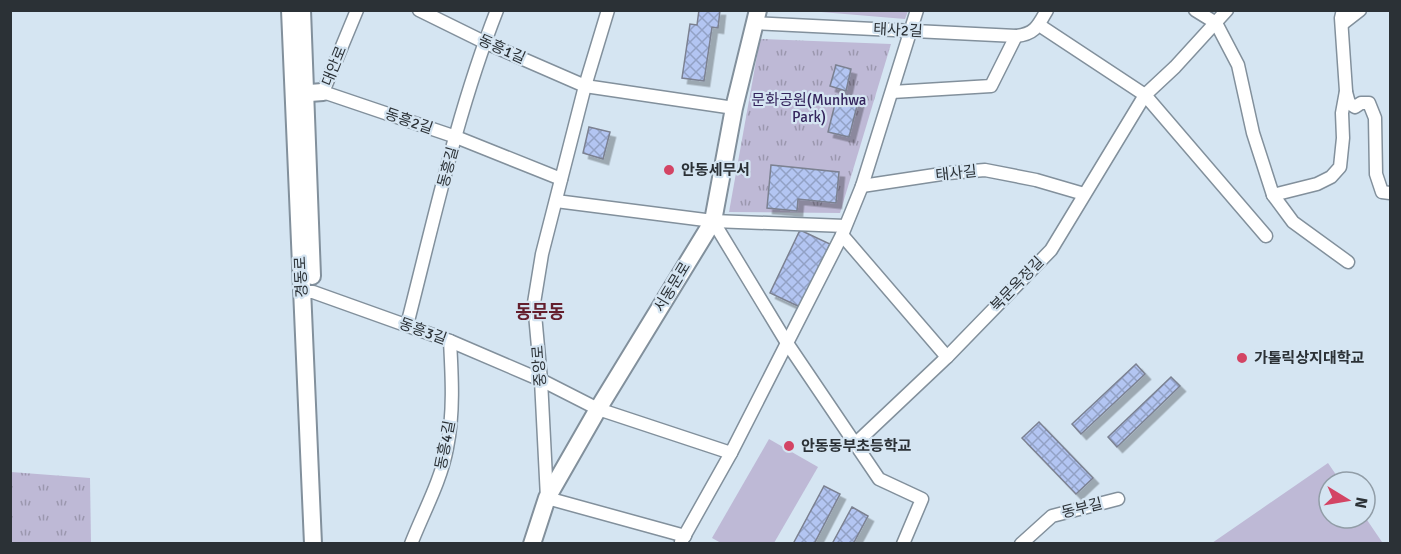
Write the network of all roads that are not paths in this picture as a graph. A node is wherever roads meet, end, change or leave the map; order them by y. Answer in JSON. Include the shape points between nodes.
{"nodes":[{"id":1,"x":290,"y":10,"type":"edge"},
{"id":2,"x":302,"y":10,"type":"edge"},
{"id":3,"x":357,"y":10,"type":"edge"},
{"id":4,"x":419,"y":10,"type":"edge"},
{"id":5,"x":496,"y":10,"type":"edge"},
{"id":6,"x":608,"y":10,"type":"edge"},
{"id":7,"x":917,"y":10,"type":"edge"},
{"id":8,"x":1047,"y":10,"type":"edge"},
{"id":9,"x":1196,"y":10,"type":"edge"},
{"id":10,"x":1227,"y":10,"type":"edge"},
{"id":11,"x":1343,"y":10,"type":"edge"},
{"id":12,"x":1360,"y":10,"type":"edge"},
{"id":13,"x":756,"y":17,"type":"edge"},
{"id":14,"x":1216,"y":23,"type":"junction"},
{"id":15,"x":1342,"y":24,"type":"junction"},
{"id":16,"x":1039,"y":25,"type":"junction"},
{"id":17,"x":911,"y":31,"type":"junction"},
{"id":18,"x":1016,"y":36,"type":"junction"},
{"id":19,"x":484,"y":42,"type":"junction"},
{"id":20,"x":585,"y":86,"type":"junction"},
{"id":21,"x":1346,"y":91,"type":"junction"},
{"id":22,"x":323,"y":92,"type":"junction"},
{"id":23,"x":892,"y":92,"type":"junction"},
{"id":24,"x":299,"y":94,"type":"junction"},
{"id":25,"x":1144,"y":95,"type":"junction"},
{"id":26,"x":734,"y":108,"type":"junction"},
{"id":27,"x":456,"y":137,"type":"junction"},
{"id":28,"x":561,"y":179,"type":"junction"},
{"id":29,"x":862,"y":186,"type":"junction"},
{"id":30,"x":1390,"y":193,"type":"edge"},
{"id":31,"x":1084,"y":194,"type":"junction"},
{"id":32,"x":1273,"y":195,"type":"junction"},
{"id":33,"x":556,"y":201,"type":"junction"},
{"id":34,"x":713,"y":221,"type":"junction"},
{"id":35,"x":844,"y":230,"type":"junction"},
{"id":36,"x":1266,"y":236,"type":"dead end"},
{"id":37,"x":1347,"y":262,"type":"dead end"},
{"id":38,"x":307,"y":292,"type":"junction"},
{"id":39,"x":407,"y":325,"type":"junction"},
{"id":40,"x":450,"y":341,"type":"junction"},
{"id":41,"x":788,"y":343,"type":"junction"},
{"id":42,"x":947,"y":357,"type":"junction"},
{"id":43,"x":541,"y":380,"type":"junction"},
{"id":44,"x":598,"y":409,"type":"junction"},
{"id":45,"x":856,"y":443,"type":"junction"},
{"id":46,"x":731,"y":453,"type":"junction"},
{"id":47,"x":547,"y":498,"type":"junction"},
{"id":48,"x":1118,"y":499,"type":"dead end"},
{"id":49,"x":683,"y":540,"type":"edge"},
{"id":50,"x":313,"y":543,"type":"edge"},
{"id":51,"x":324,"y":543,"type":"edge"},
{"id":52,"x":411,"y":543,"type":"edge"},
{"id":53,"x":532,"y":543,"type":"edge"},
{"id":54,"x":903,"y":543,"type":"edge"},
{"id":55,"x":1021,"y":543,"type":"edge"}],
"edges":[{"from":1,"to":24,"type":"street","name":"경동로"},
{"from":2,"to":24,"type":"street","name":"경동로"},
{"from":3,"to":22,"type":"street","name":"대안로"},
{"from":4,"to":19,"type":"street","name":"동흥1길"},
{"from":5,"to":19,"type":"street","name":"동흥길"},
{"from":6,"to":20,"type":"street","name":"중앙로"},
{"from":7,"to":17,"type":"street"},
{"from":8,"to":16,"type":"street"},
{"from":9,"to":14,"type":"street"},
{"from":10,"to":14,"type":"street","name":"북문옥정길"},
{"from":11,"to":15,"type":"street"},
{"from":12,"to":15,"type":"street"},
{"from":13,"to":17,"type":"street","name":"태사2길"},
{"from":13,"to":26,"type":"street","name":"서동문로"},
{"from":14,"to":25,"type":"street","name":"북문옥정길"},
{"from":14,"to":32,"type":"street","via":[[1238,65],[1253,133]]},
{"from":15,"to":21,"type":"street"},
{"from":16,"to":18,"type":"street","name":"태사2길","via":[[1029,34]]},
{"from":16,"to":25,"type":"street"},
{"from":17,"to":18,"type":"street","name":"태사2길"},
{"from":17,"to":23,"type":"street"},
{"from":18,"to":23,"type":"street","via":[[991,86]]},
{"from":19,"to":20,"type":"street","name":"동흥1길"},
{"from":19,"to":27,"type":"street","name":"동흥길"},
{"from":20,"to":26,"type":"street"},
{"from":20,"to":28,"type":"street","name":"중앙로"},
{"from":21,"to":30,"type":"street","via":[[1349,103],[1355,107],[1369,104],[1375,117],[1376,174],[1382,192]]},
{"from":21,"to":32,"type":"street","via":[[1340,167],[1317,184]]},
{"from":22,"to":24,"type":"street","name":"대안로"},
{"from":22,"to":27,"type":"street","name":"동흥2길"},
{"from":23,"to":29,"type":"street"},
{"from":24,"to":38,"type":"street","name":"경동로"},
{"from":25,"to":31,"type":"street","name":"북문옥정길"},
{"from":25,"to":36,"type":"street"},
{"from":26,"to":34,"type":"street","name":"서동문로"},
{"from":27,"to":28,"type":"street","name":"동흥2길"},
{"from":27,"to":39,"type":"street","name":"동흥길"},
{"from":28,"to":33,"type":"street","name":"중앙로"},
{"from":29,"to":31,"type":"street","name":"태사길","via":[[985,170]]},
{"from":29,"to":35,"type":"street"},
{"from":31,"to":42,"type":"street","name":"북문옥정길","via":[[1051,250]]},
{"from":32,"to":37,"type":"street","via":[[1293,222]]},
{"from":33,"to":34,"type":"street"},
{"from":33,"to":43,"type":"street","name":"중앙로","via":[[534,303]]},
{"from":34,"to":35,"type":"street"},
{"from":34,"to":41,"type":"street"},
{"from":34,"to":44,"type":"street","name":"서동문로"},
{"from":35,"to":41,"type":"street"},
{"from":35,"to":42,"type":"street"},
{"from":38,"to":39,"type":"street","name":"동흥3길"},
{"from":38,"to":50,"type":"street","name":"경동로"},
{"from":38,"to":51,"type":"street","name":"경동로"},
{"from":39,"to":40,"type":"street","name":"동흥3길"},
{"from":40,"to":43,"type":"street","name":"동흥3길"},
{"from":40,"to":52,"type":"street","name":"동흥4길","via":[[452,402],[447,449]]},
{"from":41,"to":45,"type":"street"},
{"from":41,"to":46,"type":"street"},
{"from":42,"to":45,"type":"street","name":"북문옥정길"},
{"from":43,"to":44,"type":"street","name":"동흥3길"},
{"from":43,"to":47,"type":"street","name":"중앙로"},
{"from":44,"to":46,"type":"street"},
{"from":44,"to":47,"type":"street","name":"서동문로"},
{"from":45,"to":54,"type":"street","via":[[879,479],[922,499]]},
{"from":46,"to":49,"type":"street"},
{"from":47,"to":49,"type":"street"},
{"from":47,"to":53,"type":"street","name":"서동문로"},
{"from":48,"to":55,"type":"street","name":"동부길","via":[[1052,516]]}]}
